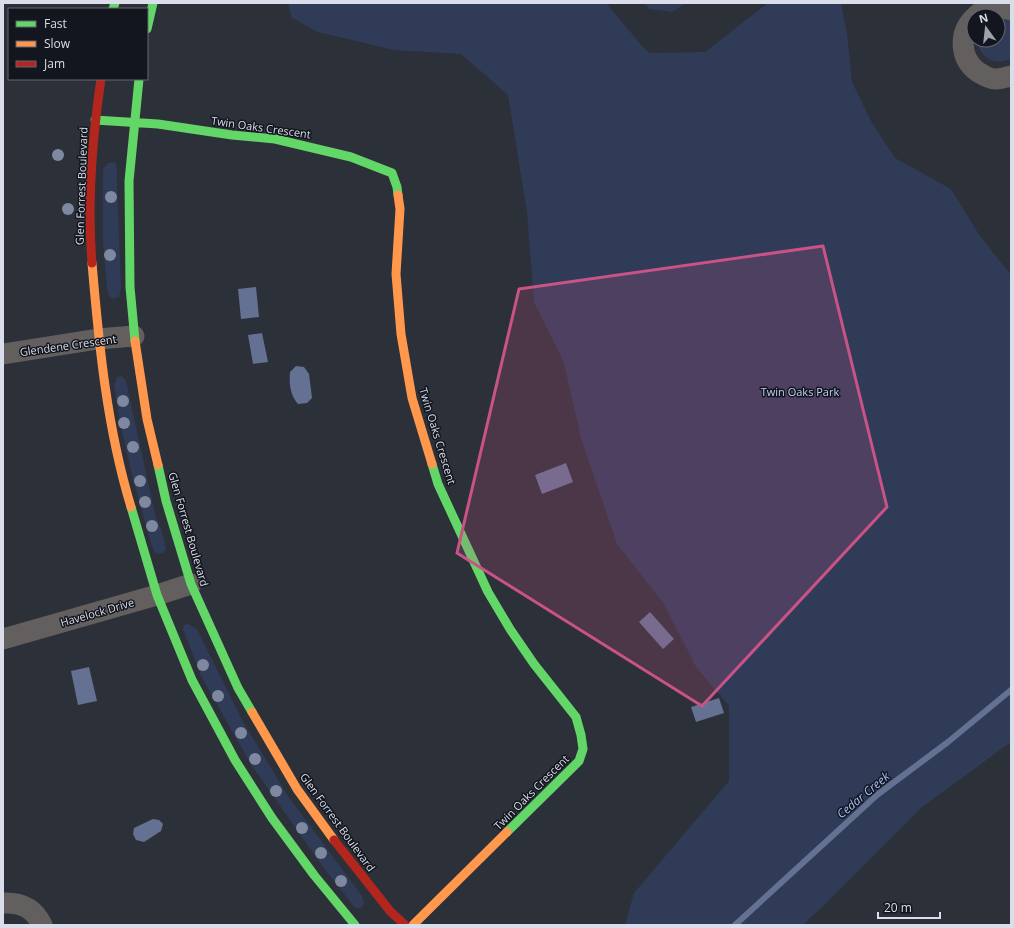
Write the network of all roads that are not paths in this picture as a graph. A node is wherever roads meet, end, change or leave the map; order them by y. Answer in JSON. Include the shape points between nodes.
{"nodes":[{"id":1,"x":153,"y":3,"type":"edge"},
{"id":2,"x":148,"y":25,"type":"edge"},
{"id":3,"x":966,"y":29,"type":"edge"},
{"id":4,"x":1011,"y":76,"type":"edge"},
{"id":5,"x":101,"y":80,"type":"edge"},
{"id":6,"x":139,"y":80,"type":"edge"},
{"id":7,"x":95,"y":120,"type":"junction"},
{"id":8,"x":134,"y":122,"type":"junction"},
{"id":9,"x":134,"y":336,"type":"junction"},
{"id":10,"x":98,"y":339,"type":"junction"},
{"id":11,"x":3,"y":354,"type":"edge"},
{"id":12,"x":191,"y":584,"type":"junction"},
{"id":13,"x":157,"y":595,"type":"junction"},
{"id":14,"x":3,"y":639,"type":"edge"},
{"id":15,"x":3,"y":903,"type":"edge"},
{"id":16,"x":42,"y":925,"type":"edge"},
{"id":17,"x":355,"y":925,"type":"edge"},
{"id":18,"x":405,"y":925,"type":"edge"},
{"id":19,"x":413,"y":925,"type":"edge"}],
"edges":[{"from":1,"to":2,"type":"street"},
{"from":3,"to":4,"type":"street","via":[[963,46],[972,68],[995,79]]},
{"from":5,"to":7,"type":"street","name":"Glen Forrest Boulevard"},
{"from":6,"to":8,"type":"street","name":"Glen Forrest Boulevard"},
{"from":7,"to":8,"type":"street","name":"Twin Oaks Crescent"},
{"from":7,"to":10,"type":"street","name":"Glen Forrest Boulevard","via":[[90,237]]},
{"from":8,"to":9,"type":"street","name":"Glen Forrest Boulevard","via":[[129,181],[130,287]]},
{"from":8,"to":19,"type":"street","name":"Twin Oaks Crescent","via":[[304,144],[351,157],[392,173],[397,187],[400,209],[396,274],[401,334],[412,398],[438,484],[492,598],[534,664],[576,717],[583,749],[579,761]]},
{"from":9,"to":10,"type":"street","name":"Glendene Crescent"},
{"from":9,"to":12,"type":"street","name":"Glen Forrest Boulevard","via":[[147,419],[166,501]]},
{"from":10,"to":11,"type":"street","name":"Glendene Crescent"},
{"from":10,"to":13,"type":"street","name":"Glen Forrest Boulevard","via":[[108,412],[123,482]]},
{"from":12,"to":13,"type":"street","name":"Havelock Drive"},
{"from":12,"to":18,"type":"street","name":"Glen Forrest Boulevard","via":[[238,688],[297,789],[390,911]]},
{"from":13,"to":14,"type":"street","name":"Havelock Drive"},
{"from":13,"to":17,"type":"street","name":"Glen Forrest Boulevard","via":[[192,680],[235,760],[280,829]]},
{"from":15,"to":16,"type":"street","via":[[19,903],[29,908]]}]}
